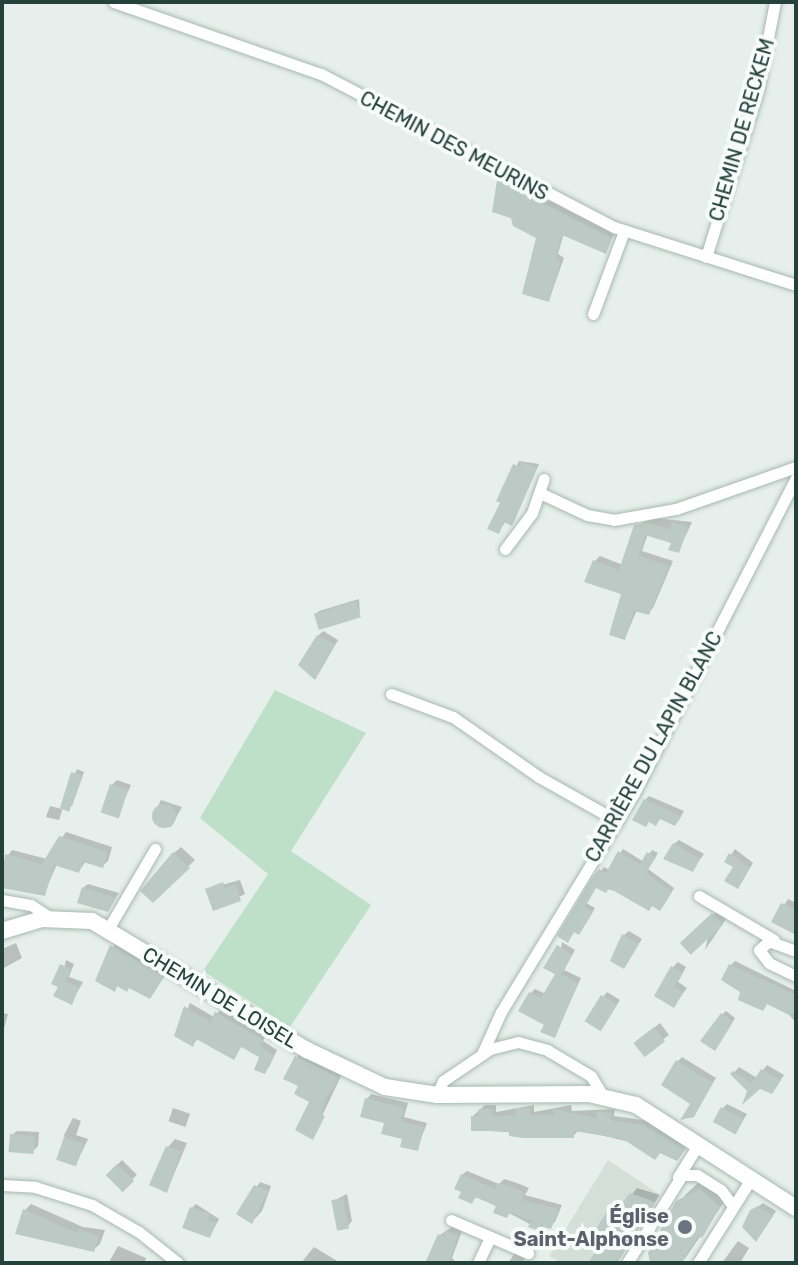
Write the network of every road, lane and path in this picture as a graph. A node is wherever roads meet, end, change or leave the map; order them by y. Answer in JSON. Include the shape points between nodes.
{"nodes":[{"id":1,"x":114,"y":2,"type":"edge"},
{"id":2,"x":775,"y":2,"type":"edge"},
{"id":3,"x":624,"y":231,"type":"junction"},
{"id":4,"x":706,"y":257,"type":"junction"},
{"id":5,"x":796,"y":285,"type":"edge"},
{"id":6,"x":593,"y":314,"type":"dead end"},
{"id":7,"x":796,"y":467,"type":"edge"},
{"id":8,"x":796,"y":478,"type":"edge"},
{"id":9,"x":544,"y":479,"type":"dead end"},
{"id":10,"x":540,"y":493,"type":"junction"},
{"id":11,"x":505,"y":549,"type":"dead end"},
{"id":12,"x":391,"y":694,"type":"dead end"},
{"id":13,"x":617,"y":821,"type":"junction"},
{"id":14,"x":155,"y":849,"type":"dead end"},
{"id":15,"x":699,"y":896,"type":"dead end"},
{"id":16,"x":2,"y":900,"type":"edge"},
{"id":17,"x":51,"y":918,"type":"junction"},
{"id":18,"x":108,"y":929,"type":"junction"},
{"id":19,"x":2,"y":931,"type":"edge"},
{"id":20,"x":777,"y":942,"type":"junction"},
{"id":21,"x":796,"y":951,"type":"edge"},
{"id":22,"x":796,"y":976,"type":"edge"},
{"id":23,"x":482,"y":1054,"type":"junction"},
{"id":24,"x":437,"y":1095,"type":"junction"},
{"id":25,"x":603,"y":1096,"type":"junction"},
{"id":26,"x":699,"y":1144,"type":"junction"},
{"id":27,"x":678,"y":1177,"type":"junction"},
{"id":28,"x":751,"y":1179,"type":"junction"},
{"id":29,"x":2,"y":1185,"type":"edge"},
{"id":30,"x":733,"y":1206,"type":"junction"},
{"id":31,"x":796,"y":1208,"type":"edge"},
{"id":32,"x":451,"y":1220,"type":"dead end"},
{"id":33,"x":490,"y":1237,"type":"junction"},
{"id":34,"x":528,"y":1253,"type":"dead end"},
{"id":35,"x":178,"y":1263,"type":"edge"},
{"id":36,"x":478,"y":1263,"type":"edge"},
{"id":37,"x":627,"y":1263,"type":"edge"},
{"id":38,"x":698,"y":1263,"type":"edge"}],
"edges":[{"from":1,"to":3,"type":"street","name":"CHEMIN DES MEURINS","via":[[321,74],[538,192]]},
{"from":2,"to":4,"type":"street","name":"CHEMIN DE RECKEM","via":[[758,90]]},
{"from":3,"to":4,"type":"street","name":"CHEMIN DES MEURINS"},
{"from":3,"to":6,"type":"street"},
{"from":4,"to":5,"type":"street","name":"CHEMIN DES MEURINS"},
{"from":7,"to":10,"type":"street","via":[[676,509],[608,521]]},
{"from":8,"to":13,"type":"street","name":"CARRIÈRE DU LAPIN BLANC"},
{"from":9,"to":10,"type":"street"},
{"from":10,"to":11,"type":"street","via":[[523,529]]},
{"from":12,"to":13,"type":"street","via":[[453,717],[539,777]]},
{"from":13,"to":23,"type":"street","name":"CARRIÈRE DU LAPIN BLANC","via":[[501,1012]]},
{"from":14,"to":18,"type":"street"},
{"from":15,"to":20,"type":"street"},
{"from":16,"to":17,"type":"street","via":[[31,905]]},
{"from":17,"to":18,"type":"street","name":"CHEMIN DE LOISEL","via":[[85,919]]},
{"from":17,"to":19,"type":"street","name":"CHEMIN DE LOISEL"},
{"from":18,"to":24,"type":"street","name":"CHEMIN DE LOISEL","via":[[343,1070],[397,1090]]},
{"from":20,"to":21,"type":"street"},
{"from":20,"to":22,"type":"street","via":[[764,942],[759,954]]},
{"from":23,"to":24,"type":"street","name":"CHEMIN DE LOISEL","via":[[443,1081]]},
{"from":23,"to":25,"type":"street","name":"CHEMIN DE LOISEL","via":[[504,1043],[534,1045],[591,1076]]},
{"from":24,"to":25,"type":"street","name":"CHEMIN DE LOISEL"},
{"from":25,"to":26,"type":"street","name":"CHEMIN DE LOISEL","via":[[645,1109]]},
{"from":26,"to":27,"type":"street"},
{"from":26,"to":28,"type":"street","name":"CHEMIN DE LOISEL"},
{"from":27,"to":30,"type":"street","via":[[697,1175],[721,1190]]},
{"from":27,"to":37,"type":"street"},
{"from":28,"to":30,"type":"street"},
{"from":28,"to":31,"type":"street","name":"CHEMIN DE LOISEL"},
{"from":29,"to":35,"type":"street","via":[[35,1187],[92,1205],[128,1224]]},
{"from":30,"to":38,"type":"street"},
{"from":32,"to":33,"type":"street"},
{"from":33,"to":34,"type":"street"},
{"from":33,"to":36,"type":"street"}]}
